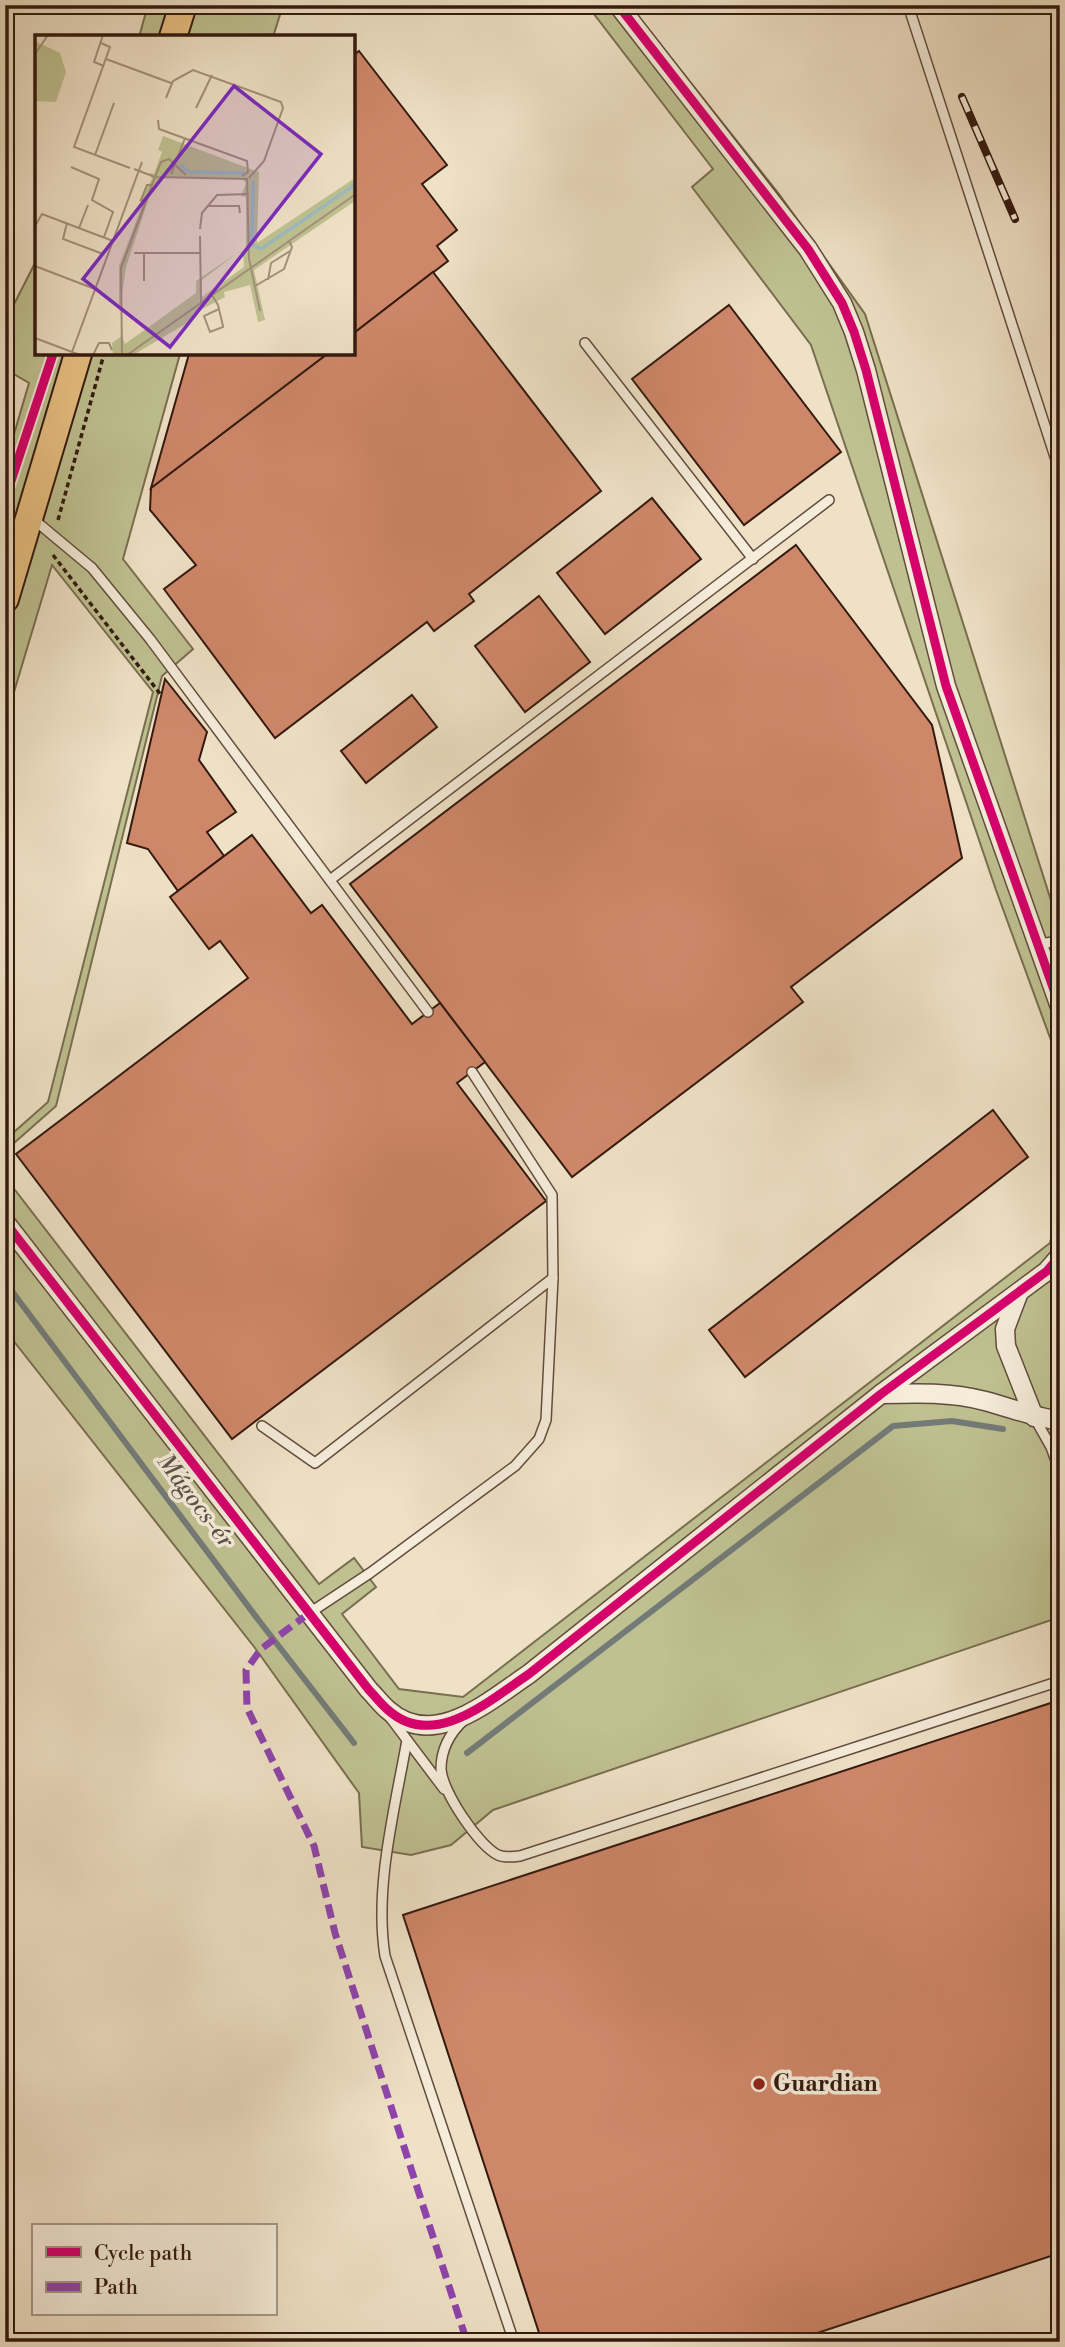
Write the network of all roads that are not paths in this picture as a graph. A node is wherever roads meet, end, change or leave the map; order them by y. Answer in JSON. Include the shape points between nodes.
{"nodes":[{"id":1,"x":183,"y":5,"type":"edge"},
{"id":2,"x":618,"y":5,"type":"edge"},
{"id":3,"x":908,"y":5,"type":"edge"},
{"id":4,"x":174,"y":35,"type":"edge"},
{"id":5,"x":584,"y":343,"type":"dead end"},
{"id":6,"x":78,"y":355,"type":"edge"},
{"id":7,"x":1059,"y":469,"type":"edge"},
{"id":8,"x":829,"y":500,"type":"dead end"},
{"id":9,"x":30,"y":516,"type":"junction"},
{"id":10,"x":753,"y":558,"type":"junction"},
{"id":11,"x":5,"y":599,"type":"edge"},
{"id":12,"x":330,"y":880,"type":"junction"},
{"id":13,"x":1060,"y":941,"type":"edge"},
{"id":14,"x":1040,"y":944,"type":"junction"},
{"id":15,"x":1060,"y":1007,"type":"edge"},
{"id":16,"x":428,"y":1012,"type":"dead end"},
{"id":17,"x":472,"y":1072,"type":"dead end"},
{"id":18,"x":5,"y":1222,"type":"edge"},
{"id":19,"x":1060,"y":1256,"type":"edge"},
{"id":20,"x":1053,"y":1270,"type":"edge"},
{"id":21,"x":553,"y":1278,"type":"junction"},
{"id":22,"x":1019,"y":1292,"type":"junction"},
{"id":23,"x":881,"y":1394,"type":"junction"},
{"id":24,"x":1034,"y":1417,"type":"junction"},
{"id":25,"x":1060,"y":1421,"type":"edge"},
{"id":26,"x":262,"y":1426,"type":"dead end"},
{"id":27,"x":1060,"y":1472,"type":"edge"},
{"id":28,"x":308,"y":1614,"type":"junction"},
{"id":29,"x":1060,"y":1681,"type":"edge"},
{"id":30,"x":369,"y":1690,"type":"junction"},
{"id":31,"x":471,"y":1714,"type":"junction"},
{"id":32,"x":407,"y":1740,"type":"junction"},
{"id":33,"x":453,"y":1802,"type":"junction"},
{"id":34,"x":514,"y":2342,"type":"edge"}],
"edges":[{"from":1,"to":4,"type":"main road"},
{"from":2,"to":14,"type":"street","via":[[808,249],[842,303],[866,370],[946,686]]},
{"from":3,"to":7,"type":"lane"},
{"from":5,"to":10,"type":"lane"},
{"from":6,"to":9,"type":"main road"},
{"from":8,"to":10,"type":"lane"},
{"from":9,"to":11,"type":"main road"},
{"from":9,"to":12,"type":"lane","via":[[92,568]]},
{"from":10,"to":12,"type":"lane"},
{"from":12,"to":16,"type":"lane"},
{"from":13,"to":14,"type":"lane"},
{"from":14,"to":15,"type":"street"},
{"from":17,"to":21,"type":"lane","via":[[552,1195]]},
{"from":18,"to":28,"type":"street"},
{"from":19,"to":20,"type":"street"},
{"from":20,"to":22,"type":"street"},
{"from":21,"to":26,"type":"lane","via":[[315,1463]]},
{"from":21,"to":28,"type":"lane","via":[[546,1420],[539,1439],[515,1466]]},
{"from":22,"to":23,"type":"street"},
{"from":22,"to":24,"type":"street","via":[[1005,1329],[1006,1346]]},
{"from":23,"to":24,"type":"street","via":[[939,1392]]},
{"from":23,"to":31,"type":"street","via":[[529,1674]]},
{"from":24,"to":25,"type":"street"},
{"from":24,"to":27,"type":"lane"},
{"from":28,"to":30,"type":"street"},
{"from":29,"to":33,"type":"lane","via":[[520,1856],[492,1851]]},
{"from":30,"to":31,"type":"street","via":[[388,1711],[410,1722],[443,1724]]},
{"from":30,"to":32,"type":"lane"},
{"from":31,"to":33,"type":"lane","via":[[449,1736],[442,1758],[443,1780]]},
{"from":32,"to":33,"type":"lane"},
{"from":32,"to":34,"type":"lane","via":[[388,1848],[381,1917],[385,1956]]}]}
